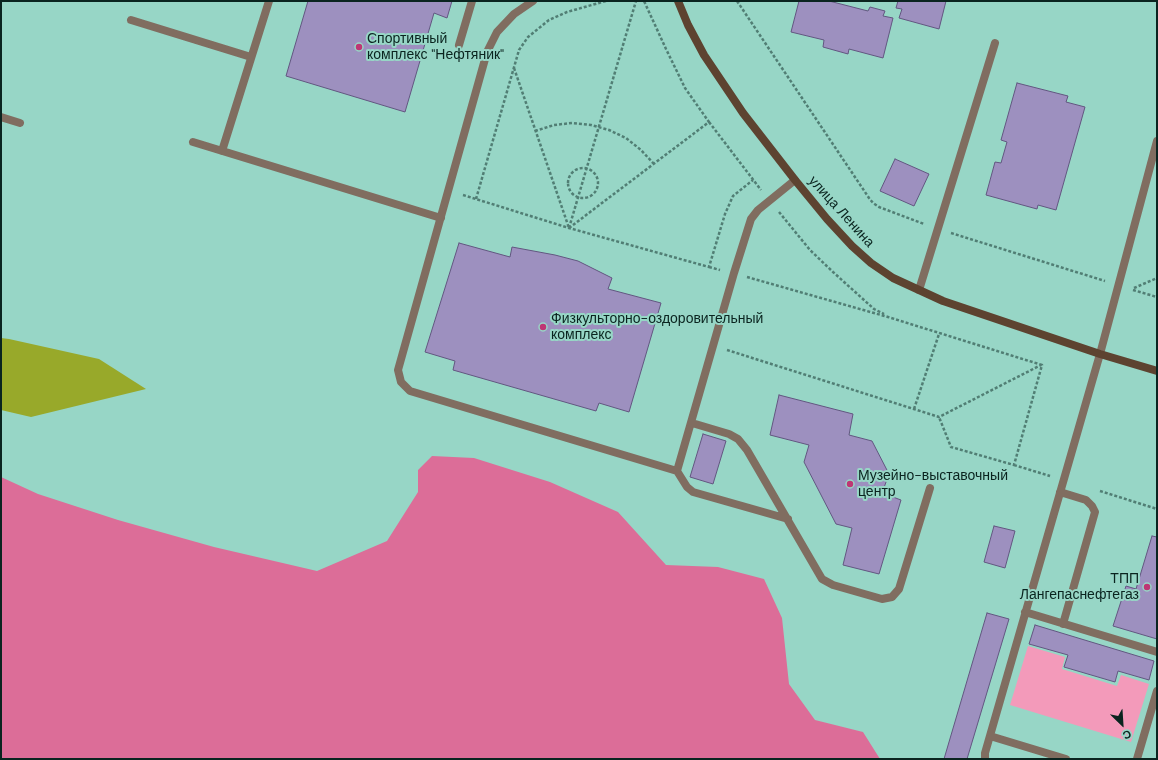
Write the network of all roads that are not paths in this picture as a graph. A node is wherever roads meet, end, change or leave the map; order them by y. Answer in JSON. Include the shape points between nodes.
{"nodes":[{"id":1,"x":269,"y":1,"type":"edge"},
{"id":2,"x":472,"y":1,"type":"edge"},
{"id":3,"x":533,"y":1,"type":"edge"},
{"id":4,"x":678,"y":1,"type":"edge"},
{"id":5,"x":131,"y":20,"type":"dead end"},
{"id":6,"x":995,"y":42,"type":"dead end"},
{"id":7,"x":459,"y":45,"type":"dead end"},
{"id":8,"x":252,"y":57,"type":"junction"},
{"id":9,"x":1,"y":117,"type":"edge"},
{"id":10,"x":20,"y":123,"type":"dead end"},
{"id":11,"x":1157,"y":141,"type":"edge"},
{"id":12,"x":193,"y":142,"type":"dead end"},
{"id":13,"x":222,"y":151,"type":"junction"},
{"id":14,"x":795,"y":180,"type":"junction"},
{"id":15,"x":441,"y":218,"type":"junction"},
{"id":16,"x":919,"y":290,"type":"junction"},
{"id":17,"x":1100,"y":354,"type":"junction"},
{"id":18,"x":1157,"y":371,"type":"edge"},
{"id":19,"x":692,"y":423,"type":"junction"},
{"id":20,"x":677,"y":471,"type":"junction"},
{"id":21,"x":930,"y":488,"type":"dead end"},
{"id":22,"x":1060,"y":492,"type":"junction"},
{"id":23,"x":788,"y":519,"type":"junction"},
{"id":24,"x":1025,"y":612,"type":"junction"},
{"id":25,"x":1063,"y":624,"type":"junction"},
{"id":26,"x":1157,"y":652,"type":"edge"},
{"id":27,"x":1157,"y":692,"type":"edge"},
{"id":28,"x":990,"y":736,"type":"junction"},
{"id":29,"x":985,"y":759,"type":"edge"},
{"id":30,"x":1066,"y":759,"type":"edge"},
{"id":31,"x":1137,"y":759,"type":"edge"}],
"edges":[{"from":1,"to":8,"type":"lane"},
{"from":2,"to":7,"type":"lane"},
{"from":3,"to":15,"type":"lane","via":[[514,14],[497,32],[487,52]]},
{"from":4,"to":14,"type":"street","name":"улица Ленина","via":[[700,49],[721,82]]},
{"from":5,"to":8,"type":"lane"},
{"from":6,"to":16,"type":"lane"},
{"from":8,"to":13,"type":"lane"},
{"from":9,"to":10,"type":"lane"},
{"from":11,"to":17,"type":"lane"},
{"from":12,"to":13,"type":"lane"},
{"from":13,"to":15,"type":"lane"},
{"from":14,"to":16,"type":"street","name":"улица Ленина","via":[[827,219],[871,263],[893,278]]},
{"from":14,"to":19,"type":"lane","via":[[769,200],[751,219]]},
{"from":15,"to":20,"type":"lane","via":[[398,370],[401,382],[410,391]]},
{"from":16,"to":17,"type":"street","name":"улица Ленина","via":[[943,301]]},
{"from":17,"to":18,"type":"street","name":"улица Ленина"},
{"from":17,"to":22,"type":"lane"},
{"from":19,"to":20,"type":"lane"},
{"from":19,"to":23,"type":"lane","via":[[738,439]]},
{"from":20,"to":23,"type":"lane","via":[[693,492]]},
{"from":21,"to":23,"type":"lane","via":[[899,589],[892,596],[882,600],[822,579]]},
{"from":22,"to":24,"type":"lane"},
{"from":22,"to":25,"type":"lane","via":[[1086,500],[1095,512]]},
{"from":24,"to":25,"type":"lane"},
{"from":24,"to":28,"type":"lane"},
{"from":25,"to":26,"type":"lane"},
{"from":27,"to":31,"type":"lane"},
{"from":28,"to":29,"type":"lane"},
{"from":28,"to":30,"type":"lane"}]}
